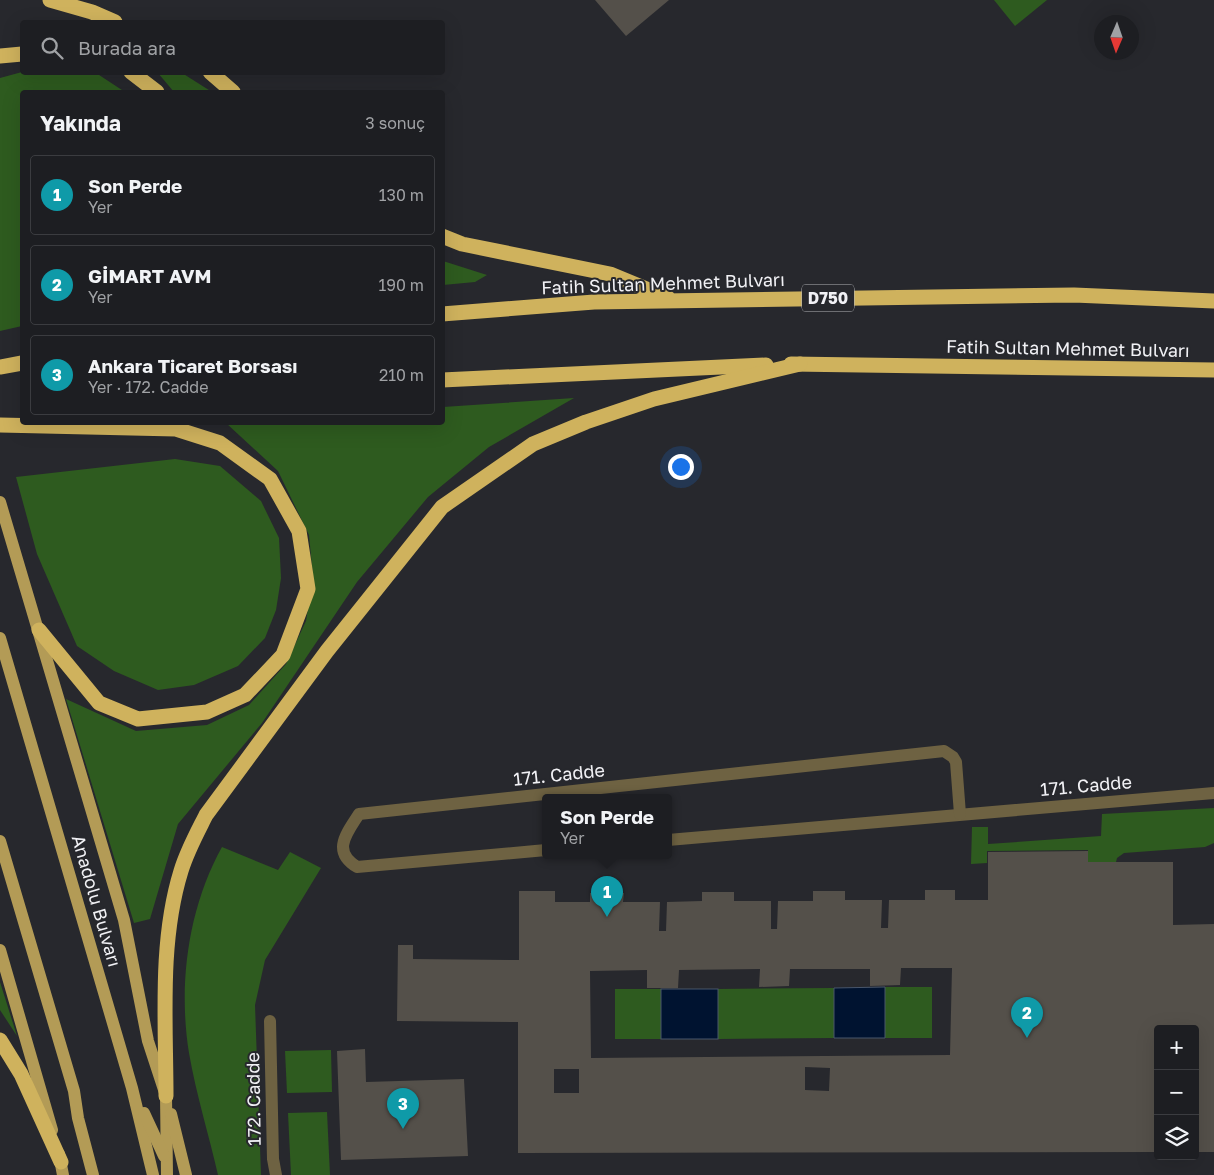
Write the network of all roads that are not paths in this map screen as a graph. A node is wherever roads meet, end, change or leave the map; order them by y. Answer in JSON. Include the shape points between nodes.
{"nodes":[{"id":1,"x":50,"y":0,"type":"edge"},
{"id":2,"x":110,"y":20,"type":"edge"},
{"id":3,"x":20,"y":54,"type":"edge"},
{"id":4,"x":0,"y":56,"type":"edge"},
{"id":5,"x":135,"y":75,"type":"edge"},
{"id":6,"x":213,"y":75,"type":"edge"},
{"id":7,"x":154,"y":90,"type":"edge"},
{"id":8,"x":231,"y":90,"type":"edge"},
{"id":9,"x":445,"y":237,"type":"edge"},
{"id":10,"x":674,"y":301,"type":"junction"},
{"id":11,"x":1214,"y":301,"type":"edge"},
{"id":12,"x":445,"y":314,"type":"edge"},
{"id":13,"x":20,"y":363,"type":"edge"},
{"id":14,"x":800,"y":364,"type":"junction"},
{"id":15,"x":0,"y":367,"type":"edge"},
{"id":16,"x":1214,"y":370,"type":"edge"},
{"id":17,"x":445,"y":380,"type":"edge"},
{"id":18,"x":20,"y":422,"type":"edge"},
{"id":19,"x":0,"y":425,"type":"edge"},
{"id":20,"x":0,"y":502,"type":"edge"},
{"id":21,"x":39,"y":630,"type":"junction"},
{"id":22,"x":0,"y":638,"type":"edge"},
{"id":23,"x":1214,"y":793,"type":"edge"},
{"id":24,"x":542,"y":794,"type":"edge"},
{"id":25,"x":545,"y":794,"type":"edge"},
{"id":26,"x":960,"y":814,"type":"junction"},
{"id":27,"x":672,"y":840,"type":"edge"},
{"id":28,"x":0,"y":841,"type":"edge"},
{"id":29,"x":542,"y":850,"type":"edge"},
{"id":30,"x":0,"y":950,"type":"edge"},
{"id":31,"x":270,"y":1021,"type":"dead end"},
{"id":32,"x":0,"y":1040,"type":"edge"},
{"id":33,"x":132,"y":1088,"type":"junction"},
{"id":34,"x":166,"y":1096,"type":"junction"},
{"id":35,"x":78,"y":1118,"type":"junction"},
{"id":36,"x":166,"y":1159,"type":"junction"},
{"id":37,"x":64,"y":1171,"type":"edge"},
{"id":38,"x":86,"y":1175,"type":"edge"},
{"id":39,"x":93,"y":1175,"type":"edge"},
{"id":40,"x":153,"y":1175,"type":"edge"},
{"id":41,"x":167,"y":1175,"type":"edge"},
{"id":42,"x":172,"y":1175,"type":"edge"},
{"id":43,"x":186,"y":1175,"type":"edge"},
{"id":44,"x":276,"y":1175,"type":"edge"}],
"edges":[{"from":1,"to":2,"type":"highway"},
{"from":3,"to":4,"type":"highway"},
{"from":5,"to":7,"type":"highway"},
{"from":6,"to":8,"type":"highway"},
{"from":9,"to":10,"type":"highway","via":[[462,244],[610,274]]},
{"from":10,"to":11,"type":"highway","name":"Fatih Sultan Mehmet Bulvarı","number":"D750","via":[[1074,295]]},
{"from":10,"to":12,"type":"highway","name":"Fatih Sultan Mehmet Bulvarı","number":"D750","via":[[594,302]]},
{"from":13,"to":15,"type":"highway"},
{"from":14,"to":16,"type":"highway","name":"Fatih Sultan Mehmet Bulvarı"},
{"from":14,"to":17,"type":"highway","name":"Fatih Sultan Mehmet Bulvarı"},
{"from":14,"to":34,"type":"highway","via":[[654,400],[586,422],[533,444],[442,507],[321,659],[206,815],[192,842],[172,912],[165,994]]},
{"from":18,"to":19,"type":"highway"},
{"from":19,"to":21,"type":"highway","via":[[176,430],[220,443],[270,479],[299,532],[308,589],[283,655],[246,695],[207,712],[138,719],[99,703]]},
{"from":20,"to":21,"type":"main road"},
{"from":21,"to":34,"type":"main road","via":[[124,920],[148,1041]]},
{"from":22,"to":33,"type":"main road","name":"Anadolu Bulvarı"},
{"from":23,"to":26,"type":"street","name":"171. Cadde"},
{"from":24,"to":29,"type":"street","name":"171. Cadde","via":[[359,814],[343,846],[347,858],[357,867]]},
{"from":25,"to":26,"type":"street","name":"171. Cadde","via":[[944,751],[956,762]]},
{"from":26,"to":27,"type":"street","name":"171. Cadde"},
{"from":28,"to":35,"type":"main road","via":[[74,1091]]},
{"from":30,"to":37,"type":"main road"},
{"from":31,"to":44,"type":"street","name":"172. Cadde"},
{"from":32,"to":37,"type":"highway","via":[[21,1074]]},
{"from":33,"to":36,"type":"main road"},
{"from":33,"to":40,"type":"main road","name":"Anadolu Bulvarı"},
{"from":34,"to":36,"type":"main road"},
{"from":34,"to":43,"type":"main road"},
{"from":35,"to":38,"type":"main road"},
{"from":35,"to":39,"type":"main road"},
{"from":36,"to":41,"type":"main road"},
{"from":36,"to":42,"type":"main road"}]}
